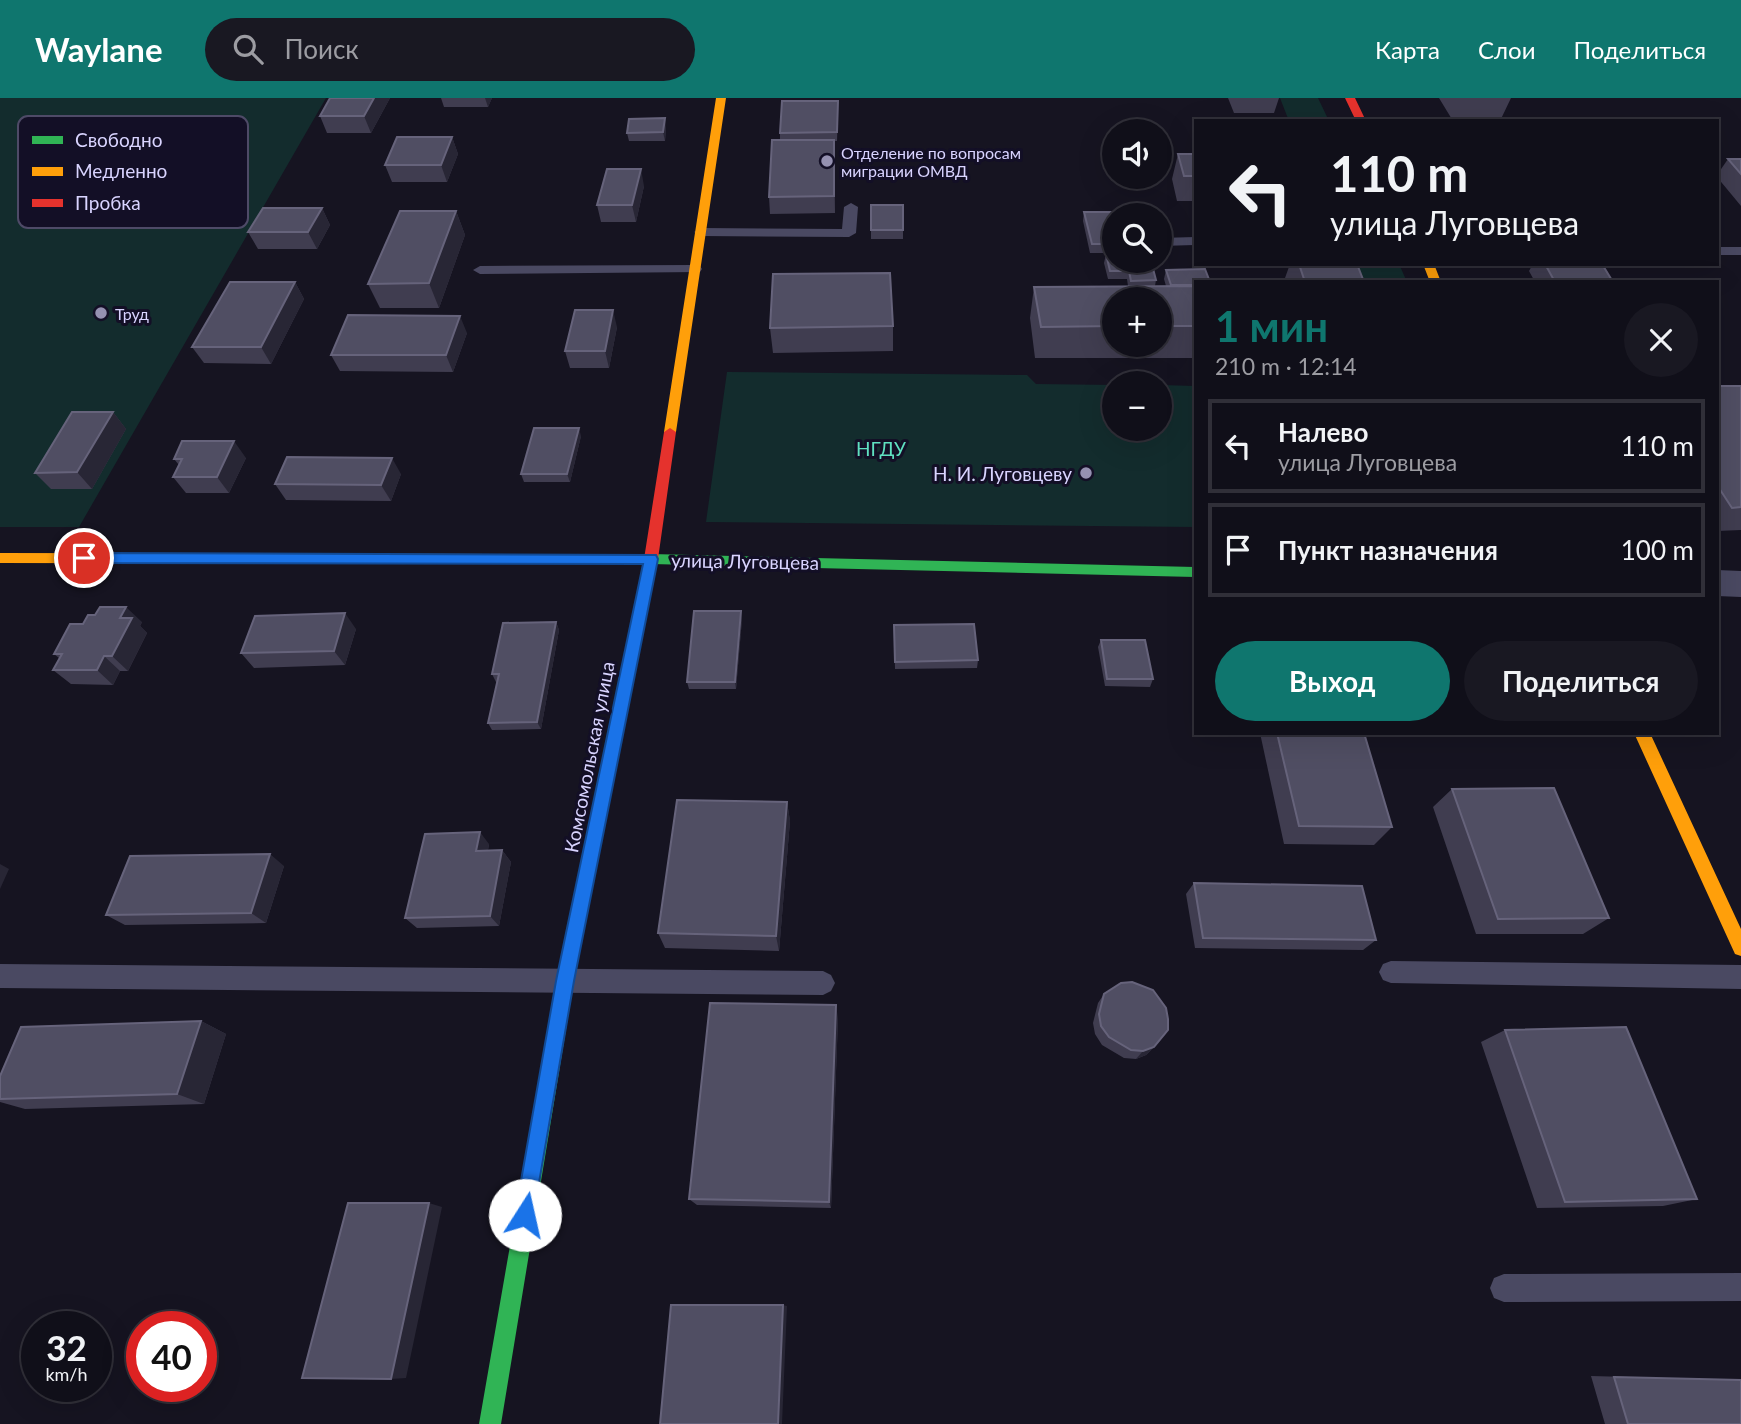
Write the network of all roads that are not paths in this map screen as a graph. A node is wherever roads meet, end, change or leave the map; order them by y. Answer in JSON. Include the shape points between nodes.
{"nodes":[{"id":1,"x":721,"y":98,"type":"edge"},
{"id":2,"x":1350,"y":98,"type":"edge"},
{"id":3,"x":1360,"y":119,"type":"edge"},
{"id":4,"x":851,"y":207,"type":"dead end"},
{"id":5,"x":701,"y":232,"type":"junction"},
{"id":6,"x":1194,"y":241,"type":"edge"},
{"id":7,"x":1172,"y":242,"type":"edge"},
{"id":8,"x":1719,"y":251,"type":"edge"},
{"id":9,"x":1741,"y":251,"type":"edge"},
{"id":10,"x":695,"y":268,"type":"junction"},
{"id":11,"x":480,"y":270,"type":"dead end"},
{"id":12,"x":0,"y":558,"type":"edge"},
{"id":13,"x":651,"y":559,"type":"junction"},
{"id":14,"x":1194,"y":572,"type":"edge"},
{"id":15,"x":1719,"y":583,"type":"edge"},
{"id":16,"x":1741,"y":584,"type":"edge"},
{"id":17,"x":1643,"y":735,"type":"edge"},
{"id":18,"x":1741,"y":948,"type":"edge"},
{"id":19,"x":1391,"y":972,"type":"dead end"},
{"id":20,"x":0,"y":976,"type":"edge"},
{"id":21,"x":1741,"y":977,"type":"edge"},
{"id":22,"x":565,"y":981,"type":"junction"},
{"id":23,"x":823,"y":984,"type":"dead end"},
{"id":24,"x":1741,"y":1287,"type":"edge"},
{"id":25,"x":1504,"y":1288,"type":"dead end"},
{"id":26,"x":490,"y":1424,"type":"edge"}],
"edges":[{"from":1,"to":5,"type":"street","name":"Комсомольская улица"},
{"from":2,"to":3,"type":"street"},
{"from":4,"to":5,"type":"lane","via":[[849,233]]},
{"from":5,"to":10,"type":"street","name":"Комсомольская улица"},
{"from":6,"to":7,"type":"lane"},
{"from":8,"to":9,"type":"lane"},
{"from":10,"to":11,"type":"lane"},
{"from":10,"to":13,"type":"street","name":"Комсомольская улица"},
{"from":12,"to":13,"type":"street","name":"улица Луговцева"},
{"from":13,"to":14,"type":"street","name":"улица Луговцева"},
{"from":13,"to":22,"type":"street","name":"Комсомольская улица"},
{"from":15,"to":16,"type":"street"},
{"from":17,"to":18,"type":"street"},
{"from":19,"to":21,"type":"lane"},
{"from":20,"to":22,"type":"lane"},
{"from":22,"to":23,"type":"lane"},
{"from":22,"to":26,"type":"street","name":"Комсомольская улица"},
{"from":24,"to":25,"type":"lane"}]}
